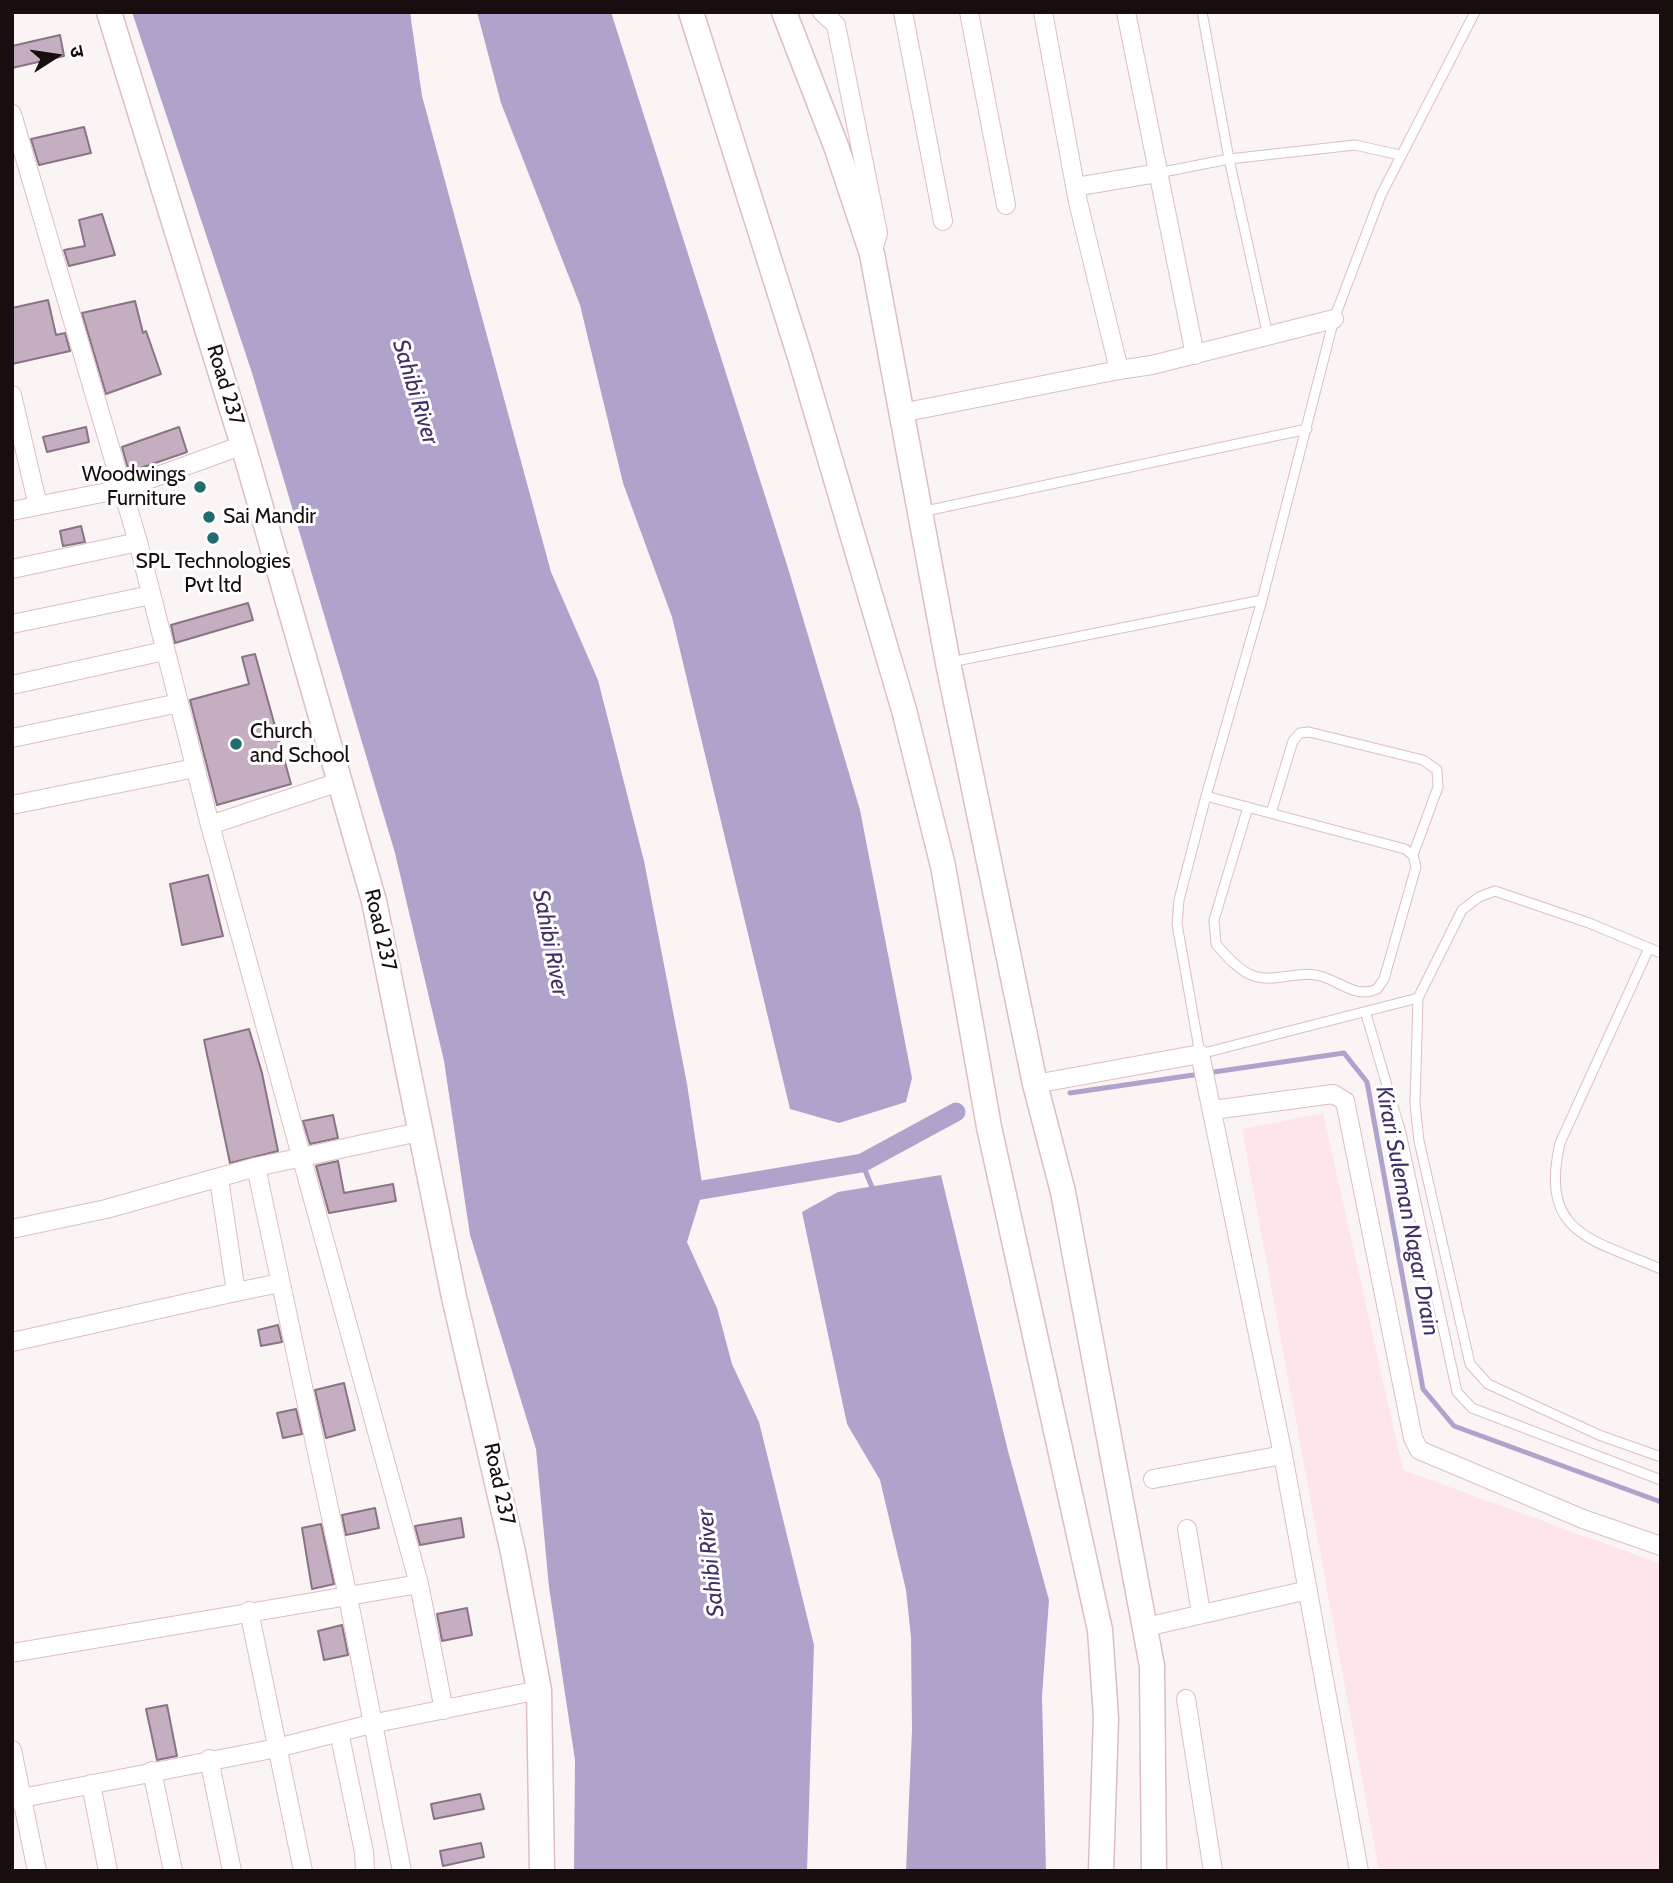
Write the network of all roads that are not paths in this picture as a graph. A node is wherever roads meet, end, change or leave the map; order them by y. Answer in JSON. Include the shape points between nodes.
{"nodes":[{"id":1,"x":109,"y":12,"type":"edge"},
{"id":2,"x":691,"y":12,"type":"edge"},
{"id":3,"x":784,"y":12,"type":"edge"},
{"id":4,"x":822,"y":12,"type":"edge"},
{"id":5,"x":903,"y":12,"type":"edge"},
{"id":6,"x":969,"y":12,"type":"edge"},
{"id":7,"x":1043,"y":12,"type":"edge"},
{"id":8,"x":1126,"y":12,"type":"edge"},
{"id":9,"x":1202,"y":12,"type":"edge"},
{"id":10,"x":1475,"y":12,"type":"edge"},
{"id":11,"x":12,"y":114,"type":"edge"},
{"id":12,"x":1401,"y":155,"type":"junction"},
{"id":13,"x":1229,"y":159,"type":"junction"},
{"id":14,"x":1158,"y":173,"type":"junction"},
{"id":15,"x":21,"y":175,"type":"edge"},
{"id":16,"x":1076,"y":187,"type":"junction"},
{"id":17,"x":1006,"y":205,"type":"dead end"},
{"id":18,"x":943,"y":221,"type":"dead end"},
{"id":19,"x":872,"y":254,"type":"junction"},
{"id":20,"x":1334,"y":319,"type":"junction"},
{"id":21,"x":1268,"y":336,"type":"junction"},
{"id":22,"x":1195,"y":355,"type":"junction"},
{"id":23,"x":1119,"y":370,"type":"junction"},
{"id":24,"x":12,"y":395,"type":"edge"},
{"id":25,"x":901,"y":412,"type":"junction"},
{"id":26,"x":1307,"y":429,"type":"junction"},
{"id":27,"x":243,"y":445,"type":"junction"},
{"id":28,"x":122,"y":489,"type":"junction"},
{"id":29,"x":38,"y":506,"type":"junction"},
{"id":30,"x":12,"y":511,"type":"edge"},
{"id":31,"x":920,"y":512,"type":"junction"},
{"id":32,"x":138,"y":542,"type":"junction"},
{"id":33,"x":12,"y":569,"type":"edge"},
{"id":34,"x":151,"y":595,"type":"junction"},
{"id":35,"x":1262,"y":600,"type":"junction"},
{"id":36,"x":12,"y":624,"type":"edge"},
{"id":37,"x":164,"y":651,"type":"junction"},
{"id":38,"x":948,"y":663,"type":"junction"},
{"id":39,"x":12,"y":685,"type":"edge"},
{"id":40,"x":179,"y":703,"type":"junction"},
{"id":41,"x":12,"y":738,"type":"edge"},
{"id":42,"x":195,"y":768,"type":"junction"},
{"id":43,"x":339,"y":782,"type":"junction"},
{"id":44,"x":1206,"y":796,"type":"junction"},
{"id":45,"x":12,"y":805,"type":"edge"},
{"id":46,"x":1248,"y":807,"type":"junction"},
{"id":47,"x":1271,"y":813,"type":"junction"},
{"id":48,"x":210,"y":825,"type":"junction"},
{"id":49,"x":1413,"y":855,"type":"junction"},
{"id":50,"x":1649,"y":948,"type":"junction"},
{"id":51,"x":1661,"y":953,"type":"edge"},
{"id":52,"x":1418,"y":998,"type":"junction"},
{"id":53,"x":1366,"y":1014,"type":"junction"},
{"id":54,"x":1202,"y":1061,"type":"junction"},
{"id":55,"x":1035,"y":1084,"type":"junction"},
{"id":56,"x":1211,"y":1103,"type":"junction"},
{"id":57,"x":419,"y":1132,"type":"junction"},
{"id":58,"x":300,"y":1157,"type":"junction"},
{"id":59,"x":256,"y":1167,"type":"junction"},
{"id":60,"x":219,"y":1179,"type":"junction"},
{"id":61,"x":12,"y":1229,"type":"edge"},
{"id":62,"x":1661,"y":1269,"type":"edge"},
{"id":63,"x":280,"y":1283,"type":"junction"},
{"id":64,"x":236,"y":1292,"type":"junction"},
{"id":65,"x":12,"y":1342,"type":"edge"},
{"id":66,"x":1283,"y":1455,"type":"junction"},
{"id":67,"x":1661,"y":1457,"type":"edge"},
{"id":68,"x":1153,"y":1479,"type":"dead end"},
{"id":69,"x":1661,"y":1480,"type":"edge"},
{"id":70,"x":1187,"y":1530,"type":"dead end"},
{"id":71,"x":1661,"y":1546,"type":"edge"},
{"id":72,"x":419,"y":1584,"type":"junction"},
{"id":73,"x":1308,"y":1590,"type":"junction"},
{"id":74,"x":348,"y":1597,"type":"junction"},
{"id":75,"x":249,"y":1611,"type":"junction"},
{"id":76,"x":1201,"y":1613,"type":"junction"},
{"id":77,"x":1146,"y":1627,"type":"junction"},
{"id":78,"x":12,"y":1653,"type":"edge"},
{"id":79,"x":539,"y":1690,"type":"junction"},
{"id":80,"x":1186,"y":1699,"type":"dead end"},
{"id":81,"x":444,"y":1710,"type":"junction"},
{"id":82,"x":371,"y":1724,"type":"junction"},
{"id":83,"x":339,"y":1732,"type":"junction"},
{"id":84,"x":277,"y":1748,"type":"junction"},
{"id":85,"x":12,"y":1750,"type":"edge"},
{"id":86,"x":209,"y":1759,"type":"junction"},
{"id":87,"x":152,"y":1771,"type":"junction"},
{"id":88,"x":91,"y":1784,"type":"junction"},
{"id":89,"x":18,"y":1799,"type":"edge"},
{"id":90,"x":37,"y":1871,"type":"edge"},
{"id":91,"x":108,"y":1871,"type":"edge"},
{"id":92,"x":173,"y":1871,"type":"edge"},
{"id":93,"x":232,"y":1871,"type":"edge"},
{"id":94,"x":303,"y":1871,"type":"edge"},
{"id":95,"x":365,"y":1871,"type":"edge"},
{"id":96,"x":402,"y":1871,"type":"edge"},
{"id":97,"x":542,"y":1871,"type":"edge"},
{"id":98,"x":1101,"y":1871,"type":"edge"},
{"id":99,"x":1154,"y":1871,"type":"edge"},
{"id":100,"x":1213,"y":1871,"type":"edge"},
{"id":101,"x":1359,"y":1871,"type":"edge"}],
"edges":[{"from":1,"to":27,"type":"street","name":"Road 237"},
{"from":2,"to":98,"type":"street","via":[[804,370],[904,710],[943,866],[989,1127],[1100,1630],[1106,1718]]},
{"from":3,"to":19,"type":"street"},
{"from":4,"to":19,"type":"street","via":[[836,25],[878,233]]},
{"from":5,"to":18,"type":"street"},
{"from":6,"to":17,"type":"street"},
{"from":7,"to":16,"type":"street"},
{"from":8,"to":14,"type":"street"},
{"from":9,"to":13,"type":"lane"},
{"from":10,"to":12,"type":"lane"},
{"from":11,"to":15,"type":"street"},
{"from":12,"to":13,"type":"lane","via":[[1355,145]]},
{"from":12,"to":20,"type":"lane"},
{"from":13,"to":14,"type":"lane"},
{"from":13,"to":21,"type":"lane"},
{"from":14,"to":16,"type":"street"},
{"from":14,"to":22,"type":"street"},
{"from":15,"to":28,"type":"street"},
{"from":16,"to":23,"type":"street"},
{"from":19,"to":25,"type":"street"},
{"from":20,"to":21,"type":"street"},
{"from":20,"to":26,"type":"lane"},
{"from":21,"to":22,"type":"street"},
{"from":22,"to":23,"type":"street"},
{"from":23,"to":25,"type":"street"},
{"from":24,"to":29,"type":"street"},
{"from":25,"to":31,"type":"street"},
{"from":26,"to":31,"type":"lane"},
{"from":26,"to":35,"type":"lane"},
{"from":27,"to":28,"type":"street"},
{"from":27,"to":43,"type":"street","name":"Road 237"},
{"from":28,"to":29,"type":"street"},
{"from":28,"to":32,"type":"street"},
{"from":29,"to":30,"type":"street"},
{"from":31,"to":38,"type":"street"},
{"from":32,"to":33,"type":"street"},
{"from":32,"to":34,"type":"street"},
{"from":34,"to":36,"type":"street"},
{"from":34,"to":37,"type":"street"},
{"from":35,"to":38,"type":"lane"},
{"from":35,"to":44,"type":"lane"},
{"from":37,"to":39,"type":"street"},
{"from":37,"to":40,"type":"street"},
{"from":38,"to":55,"type":"street"},
{"from":40,"to":41,"type":"street"},
{"from":40,"to":42,"type":"street"},
{"from":42,"to":45,"type":"street"},
{"from":42,"to":48,"type":"street"},
{"from":43,"to":48,"type":"street"},
{"from":43,"to":57,"type":"street","name":"Road 237","via":[[374,901]]},
{"from":44,"to":46,"type":"lane"},
{"from":44,"to":54,"type":"lane","via":[[1177,914]]},
{"from":46,"to":47,"type":"lane"},
{"from":46,"to":49,"type":"lane","via":[[1213,932],[1219,947],[1250,975],[1308,974],[1355,991],[1377,989],[1384,979],[1416,867]]},
{"from":47,"to":49,"type":"lane"},
{"from":47,"to":49,"type":"lane","via":[[1293,741],[1300,733],[1423,760],[1435,766],[1438,787]]},
{"from":48,"to":58,"type":"street"},
{"from":50,"to":51,"type":"lane"},
{"from":50,"to":52,"type":"lane","via":[[1495,891],[1462,911]]},
{"from":50,"to":62,"type":"lane","via":[[1560,1143],[1555,1164],[1560,1208],[1567,1222],[1580,1233]]},
{"from":52,"to":53,"type":"lane"},
{"from":52,"to":67,"type":"lane","via":[[1415,1104],[1419,1141],[1470,1364],[1488,1384],[1599,1435]]},
{"from":53,"to":54,"type":"lane"},
{"from":53,"to":69,"type":"lane","via":[[1401,1133],[1457,1392],[1472,1408]]},
{"from":54,"to":55,"type":"street"},
{"from":54,"to":56,"type":"street"},
{"from":55,"to":77,"type":"street","via":[[1063,1192]]},
{"from":56,"to":66,"type":"street"},
{"from":56,"to":71,"type":"street","via":[[1333,1094],[1345,1101],[1419,1450],[1583,1519]]},
{"from":57,"to":58,"type":"street"},
{"from":57,"to":79,"type":"street","name":"Road 237","via":[[513,1552]]},
{"from":58,"to":59,"type":"street"},
{"from":58,"to":72,"type":"street"},
{"from":59,"to":60,"type":"street"},
{"from":59,"to":63,"type":"street"},
{"from":60,"to":61,"type":"street"},
{"from":60,"to":64,"type":"street"},
{"from":63,"to":64,"type":"street"},
{"from":63,"to":74,"type":"street"},
{"from":64,"to":65,"type":"street"},
{"from":66,"to":68,"type":"street"},
{"from":66,"to":73,"type":"street"},
{"from":70,"to":76,"type":"street"},
{"from":72,"to":74,"type":"street"},
{"from":72,"to":81,"type":"street"},
{"from":73,"to":76,"type":"street"},
{"from":73,"to":101,"type":"street"},
{"from":74,"to":75,"type":"street"},
{"from":74,"to":82,"type":"street"},
{"from":75,"to":78,"type":"street"},
{"from":75,"to":84,"type":"street"},
{"from":76,"to":77,"type":"street"},
{"from":77,"to":99,"type":"street","via":[[1154,1693]]},
{"from":79,"to":81,"type":"street"},
{"from":79,"to":97,"type":"street","name":"Road 237"},
{"from":80,"to":100,"type":"street"},
{"from":81,"to":82,"type":"street"},
{"from":82,"to":83,"type":"street"},
{"from":82,"to":96,"type":"street"},
{"from":83,"to":84,"type":"street"},
{"from":83,"to":95,"type":"street"},
{"from":84,"to":86,"type":"street"},
{"from":84,"to":94,"type":"street"},
{"from":85,"to":89,"type":"street"},
{"from":86,"to":87,"type":"street"},
{"from":86,"to":93,"type":"street"},
{"from":87,"to":88,"type":"street"},
{"from":87,"to":92,"type":"street"},
{"from":88,"to":89,"type":"street"},
{"from":88,"to":91,"type":"street"},
{"from":89,"to":90,"type":"street"}]}
